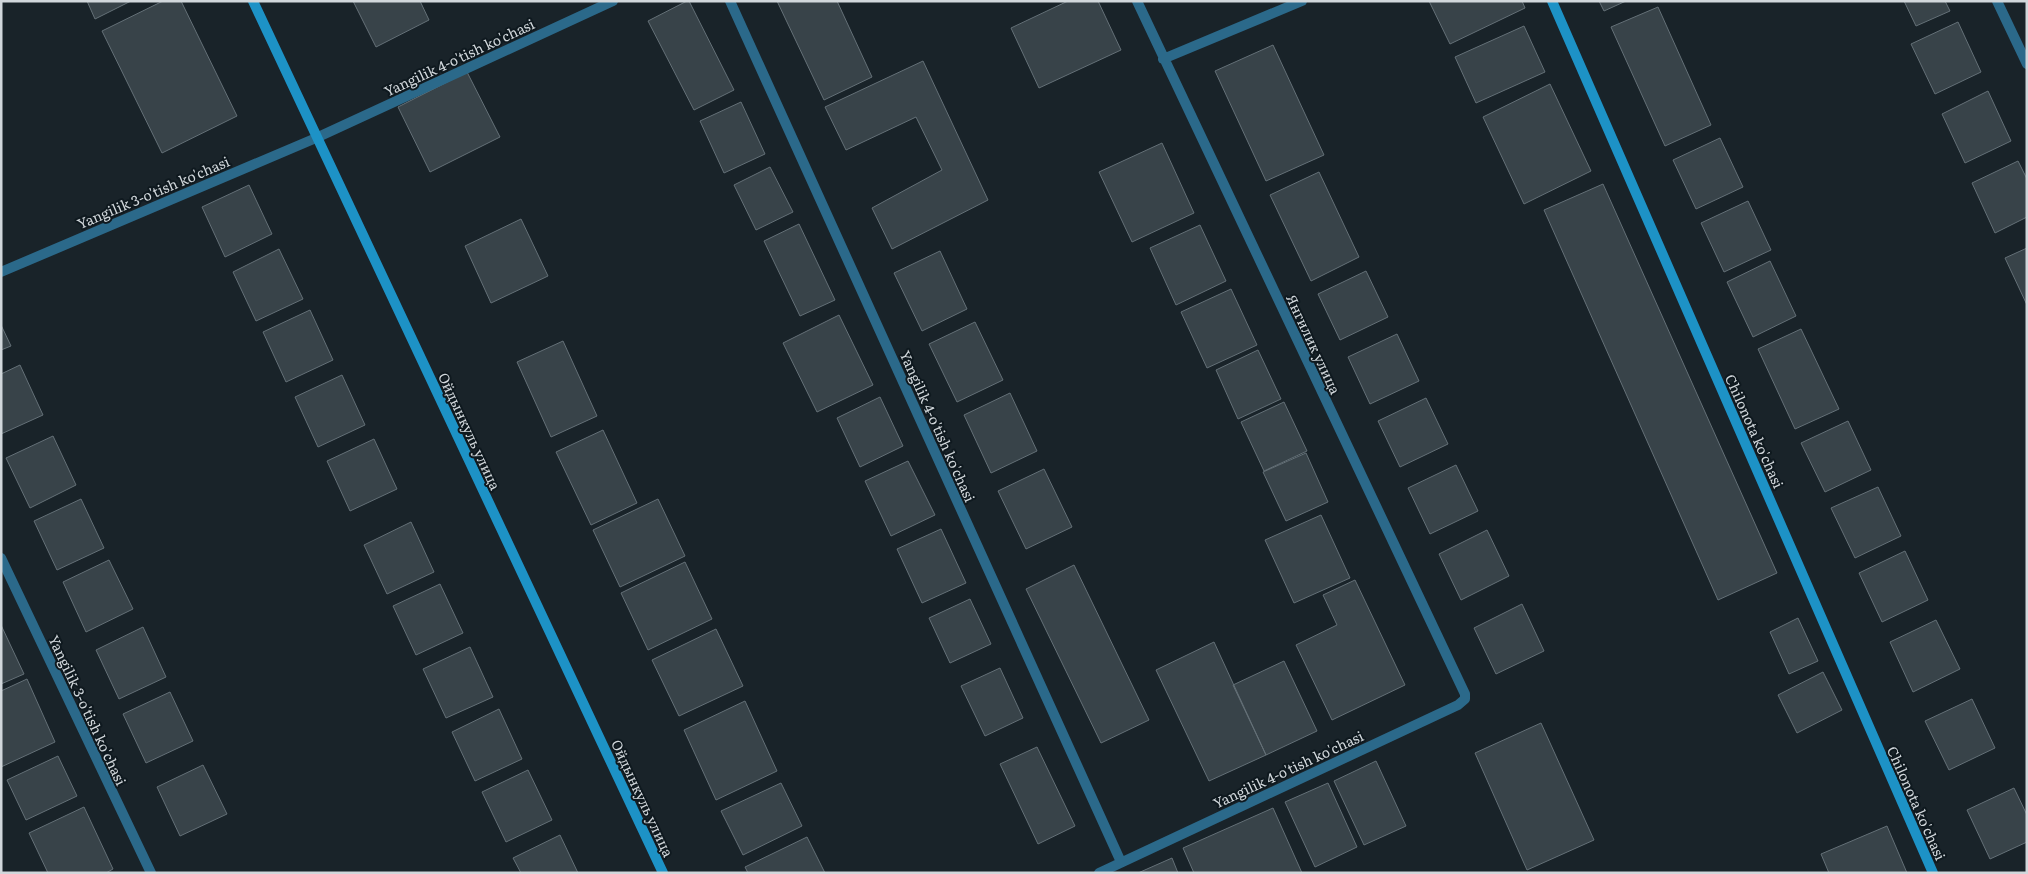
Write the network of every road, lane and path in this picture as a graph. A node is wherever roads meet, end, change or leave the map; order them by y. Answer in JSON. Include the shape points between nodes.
{"nodes":[{"id":1,"x":254,"y":1,"type":"edge"},
{"id":2,"x":613,"y":1,"type":"edge"},
{"id":3,"x":730,"y":1,"type":"edge"},
{"id":4,"x":1137,"y":1,"type":"edge"},
{"id":5,"x":1302,"y":1,"type":"edge"},
{"id":6,"x":1552,"y":1,"type":"edge"},
{"id":7,"x":1997,"y":1,"type":"edge"},
{"id":8,"x":1163,"y":59,"type":"junction"},
{"id":9,"x":2027,"y":64,"type":"edge"},
{"id":10,"x":316,"y":138,"type":"junction"},
{"id":11,"x":1,"y":272,"type":"edge"},
{"id":12,"x":1,"y":558,"type":"edge"},
{"id":13,"x":1465,"y":699,"type":"joint"},
{"id":14,"x":1121,"y":862,"type":"junction"},
{"id":15,"x":151,"y":873,"type":"edge"},
{"id":16,"x":663,"y":873,"type":"edge"},
{"id":17,"x":1099,"y":873,"type":"edge"},
{"id":18,"x":1933,"y":873,"type":"edge"}],
"edges":[{"from":1,"to":10,"type":"street","name":"Ойдынкуль улица"},
{"from":2,"to":10,"type":"street","name":"Yangilik 4-o'tish ko'chasi"},
{"from":3,"to":14,"type":"street","name":"Yangilik 4-o'tish ko'chasi"},
{"from":4,"to":8,"type":"street","name":"Янгилик улица"},
{"from":5,"to":8,"type":"street"},
{"from":6,"to":18,"type":"street","name":"Chilonota ko'chasi"},
{"from":7,"to":9,"type":"street"},
{"from":8,"to":13,"type":"street","name":"Янгилик улица"},
{"from":10,"to":11,"type":"street","name":"Yangilik 3-o'tish ko'chasi"},
{"from":10,"to":16,"type":"street","name":"Ойдынкуль улица"},
{"from":12,"to":15,"type":"street","name":"Yangilik 3-o'tish ko'chasi"},
{"from":13,"to":14,"type":"street","name":"Yangilik 4-o'tish ko'chasi"},
{"from":14,"to":17,"type":"street","name":"Yangilik 4-o'tish ko'chasi"}]}
